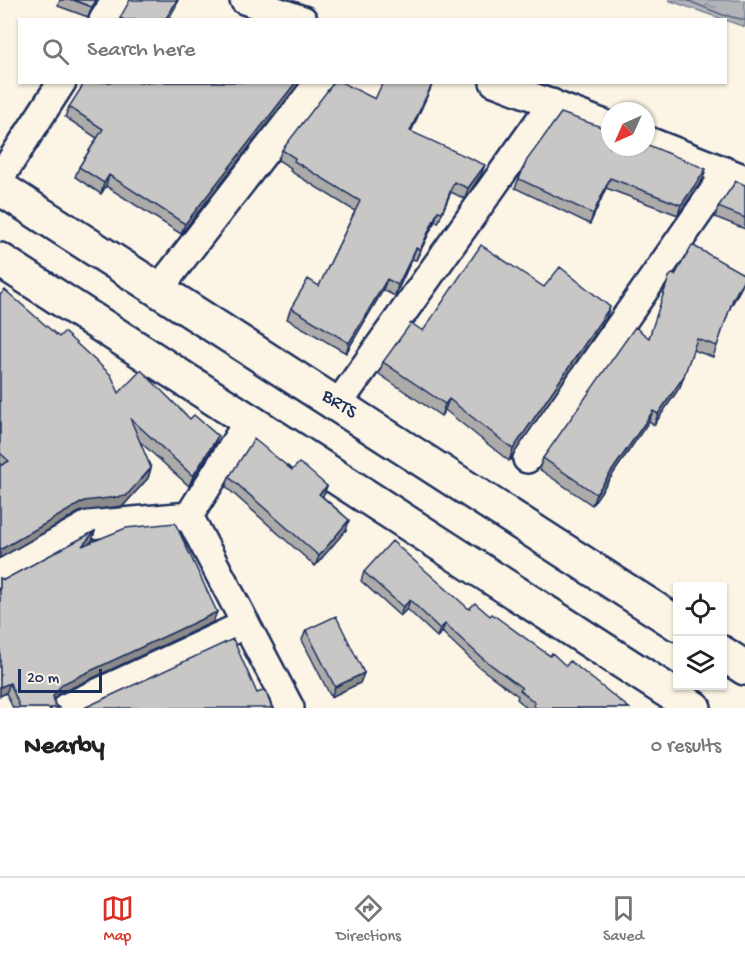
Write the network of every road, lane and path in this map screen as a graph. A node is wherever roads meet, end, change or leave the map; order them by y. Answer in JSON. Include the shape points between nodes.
{"nodes":[{"id":1,"x":116,"y":0,"type":"edge"},
{"id":2,"x":244,"y":0,"type":"edge"},
{"id":3,"x":104,"y":18,"type":"edge"},
{"id":4,"x":297,"y":18,"type":"edge"},
{"id":5,"x":61,"y":84,"type":"edge"},
{"id":6,"x":317,"y":84,"type":"edge"},
{"id":7,"x":500,"y":84,"type":"edge"},
{"id":8,"x":552,"y":103,"type":"junction"},
{"id":9,"x":601,"y":122,"type":"edge"},
{"id":10,"x":655,"y":144,"type":"edge"},
{"id":11,"x":736,"y":175,"type":"edge"},
{"id":12,"x":0,"y":178,"type":"edge"},
{"id":13,"x":0,"y":188,"type":"edge"},
{"id":14,"x":0,"y":260,"type":"edge"},
{"id":15,"x":158,"y":290,"type":"junction"},
{"id":16,"x":338,"y":404,"type":"junction"},
{"id":17,"x":249,"y":420,"type":"junction"},
{"id":18,"x":527,"y":459,"type":"dead end"},
{"id":19,"x":189,"y":516,"type":"junction"},
{"id":20,"x":0,"y":574,"type":"edge"},
{"id":21,"x":673,"y":621,"type":"edge"},
{"id":22,"x":246,"y":624,"type":"junction"},
{"id":23,"x":727,"y":656,"type":"edge"},
{"id":24,"x":745,"y":668,"type":"edge"},
{"id":25,"x":65,"y":708,"type":"edge"},
{"id":26,"x":290,"y":708,"type":"edge"},
{"id":27,"x":694,"y":708,"type":"edge"}],
"edges":[{"from":1,"to":3,"type":"street"},
{"from":2,"to":4,"type":"street"},
{"from":5,"to":12,"type":"street"},
{"from":6,"to":15,"type":"street"},
{"from":7,"to":8,"type":"street"},
{"from":8,"to":9,"type":"street"},
{"from":8,"to":16,"type":"street"},
{"from":10,"to":11,"type":"street"},
{"from":11,"to":18,"type":"street"},
{"from":13,"to":15,"type":"main road","name":"BRTS"},
{"from":14,"to":17,"type":"main road"},
{"from":15,"to":16,"type":"main road","name":"BRTS"},
{"from":16,"to":21,"type":"main road","name":"BRTS"},
{"from":17,"to":19,"type":"street"},
{"from":17,"to":27,"type":"main road"},
{"from":19,"to":20,"type":"street","via":[[88,525]]},
{"from":19,"to":22,"type":"street"},
{"from":22,"to":25,"type":"street"},
{"from":22,"to":26,"type":"street"},
{"from":23,"to":24,"type":"main road"}]}
